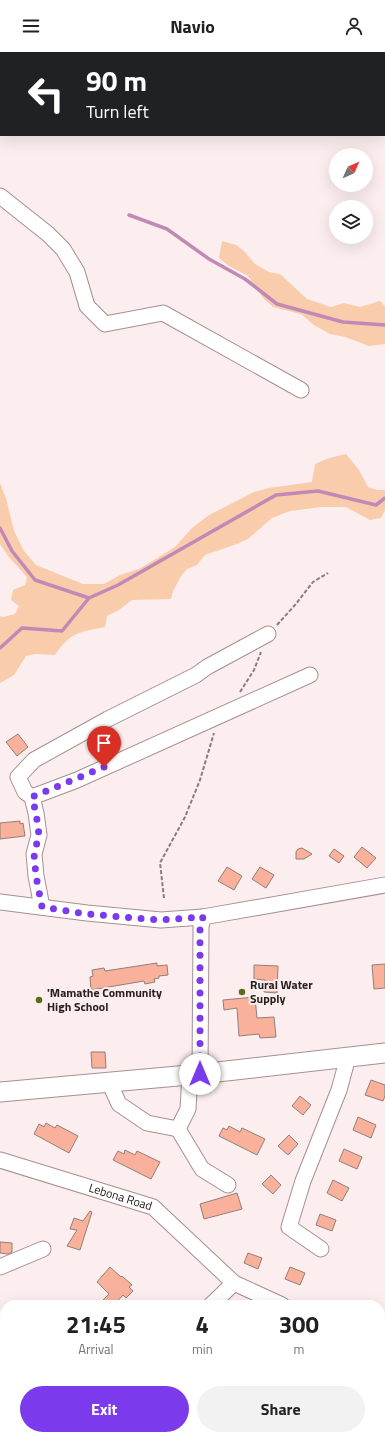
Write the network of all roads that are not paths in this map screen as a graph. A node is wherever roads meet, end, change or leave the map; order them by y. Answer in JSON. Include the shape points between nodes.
{"nodes":[{"id":1,"x":0,"y":196,"type":"edge"},
{"id":2,"x":301,"y":390,"type":"dead end"},
{"id":3,"x":268,"y":634,"type":"dead end"},
{"id":4,"x":310,"y":675,"type":"dead end"},
{"id":5,"x":32,"y":797,"type":"junction"},
{"id":6,"x":385,"y":885,"type":"edge"},
{"id":7,"x":0,"y":902,"type":"edge"},
{"id":8,"x":42,"y":907,"type":"junction"},
{"id":9,"x":203,"y":917,"type":"junction"},
{"id":10,"x":385,"y":1053,"type":"edge"},
{"id":11,"x":348,"y":1057,"type":"junction"},
{"id":12,"x":195,"y":1074,"type":"junction"},
{"id":13,"x":109,"y":1082,"type":"junction"},
{"id":14,"x":0,"y":1092,"type":"edge"},
{"id":15,"x":178,"y":1129,"type":"junction"},
{"id":16,"x":0,"y":1160,"type":"edge"},
{"id":17,"x":228,"y":1185,"type":"dead end"},
{"id":18,"x":43,"y":1249,"type":"dead end"},
{"id":19,"x":321,"y":1249,"type":"dead end"},
{"id":20,"x":0,"y":1267,"type":"edge"},
{"id":21,"x":234,"y":1283,"type":"junction"},
{"id":22,"x":216,"y":1300,"type":"edge"},
{"id":23,"x":271,"y":1300,"type":"edge"}],
"edges":[{"from":1,"to":2,"type":"street","via":[[64,249],[77,272],[87,306],[105,324],[163,313]]},
{"from":3,"to":5,"type":"street","via":[[34,760],[18,777],[25,792]]},
{"from":4,"to":5,"type":"street","via":[[77,780]]},
{"from":5,"to":8,"type":"street","via":[[39,835],[34,854]]},
{"from":6,"to":9,"type":"street"},
{"from":7,"to":8,"type":"street"},
{"from":8,"to":9,"type":"street","via":[[87,914],[160,920]]},
{"from":9,"to":12,"type":"street","via":[[200,927]]},
{"from":10,"to":11,"type":"main road"},
{"from":11,"to":12,"type":"main road"},
{"from":11,"to":19,"type":"street","via":[[339,1090],[303,1181],[289,1227]]},
{"from":12,"to":13,"type":"main road"},
{"from":12,"to":15,"type":"street","via":[[188,1109]]},
{"from":13,"to":14,"type":"main road"},
{"from":13,"to":15,"type":"street","via":[[119,1104],[147,1122]]},
{"from":15,"to":17,"type":"street","via":[[202,1169]]},
{"from":16,"to":21,"type":"street","name":"Lebona Road","via":[[152,1207]]},
{"from":18,"to":20,"type":"street"},
{"from":21,"to":22,"type":"street"},
{"from":21,"to":23,"type":"street","name":"Lebona Road"}]}
